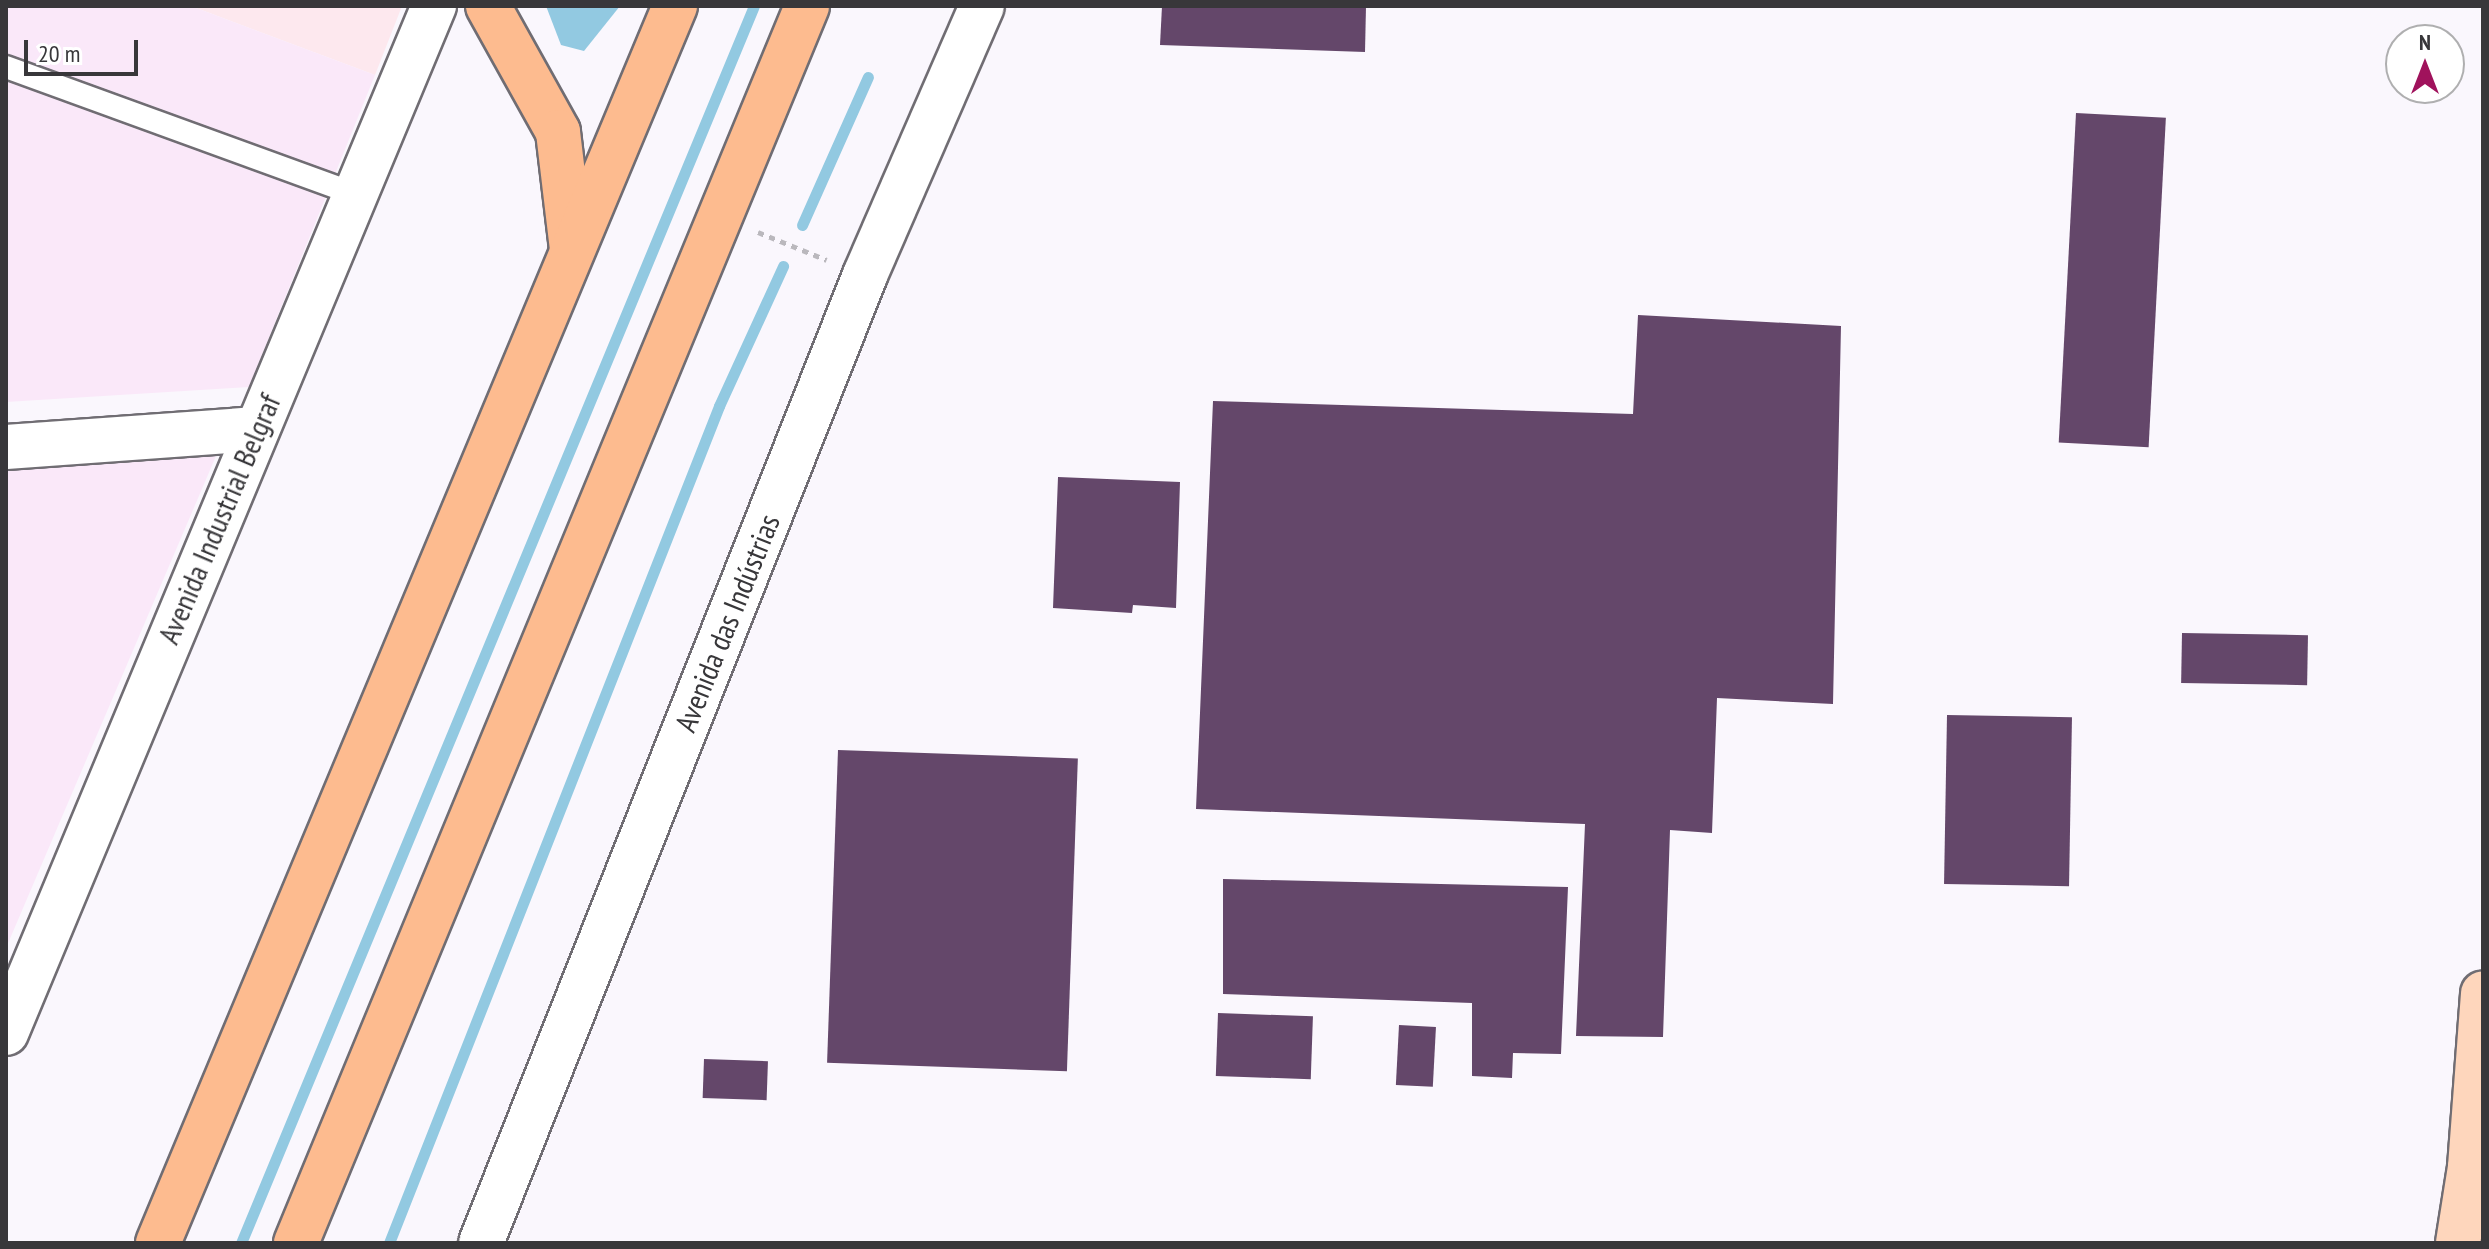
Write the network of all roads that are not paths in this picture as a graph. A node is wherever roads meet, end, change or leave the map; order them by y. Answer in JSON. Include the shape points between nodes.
{"nodes":[{"id":1,"x":434,"y":6,"type":"edge"},
{"id":2,"x":488,"y":6,"type":"edge"},
{"id":3,"x":675,"y":6,"type":"edge"},
{"id":4,"x":807,"y":6,"type":"edge"},
{"id":5,"x":982,"y":6,"type":"edge"},
{"id":6,"x":6,"y":67,"type":"edge"},
{"id":7,"x":355,"y":194,"type":"junction"},
{"id":8,"x":572,"y":249,"type":"junction"},
{"id":9,"x":256,"y":429,"type":"junction"},
{"id":10,"x":6,"y":447,"type":"edge"},
{"id":11,"x":2483,"y":993,"type":"edge"},
{"id":12,"x":6,"y":1033,"type":"edge"},
{"id":13,"x":2481,"y":1046,"type":"edge"},
{"id":14,"x":2476,"y":1167,"type":"edge"},
{"id":15,"x":302,"y":1235,"type":"edge"},
{"id":16,"x":158,"y":1243,"type":"edge"},
{"id":17,"x":481,"y":1243,"type":"edge"},
{"id":18,"x":2458,"y":1243,"type":"edge"}],
"edges":[{"from":1,"to":7,"type":"main road","name":"Avenida Industrial Belgraf"},
{"from":2,"to":8,"type":"highway","via":[[558,132]]},
{"from":3,"to":8,"type":"highway"},
{"from":4,"to":15,"type":"highway"},
{"from":5,"to":17,"type":"main road","name":"Avenida das Indústrias","via":[[865,275]]},
{"from":6,"to":7,"type":"lane"},
{"from":7,"to":9,"type":"main road","name":"Avenida Industrial Belgraf"},
{"from":8,"to":16,"type":"highway"},
{"from":9,"to":10,"type":"main road"},
{"from":9,"to":12,"type":"main road","name":"Avenida Industrial Belgraf"},
{"from":11,"to":13,"type":"main road"},
{"from":13,"to":14,"type":"main road"},
{"from":14,"to":18,"type":"main road"}]}
